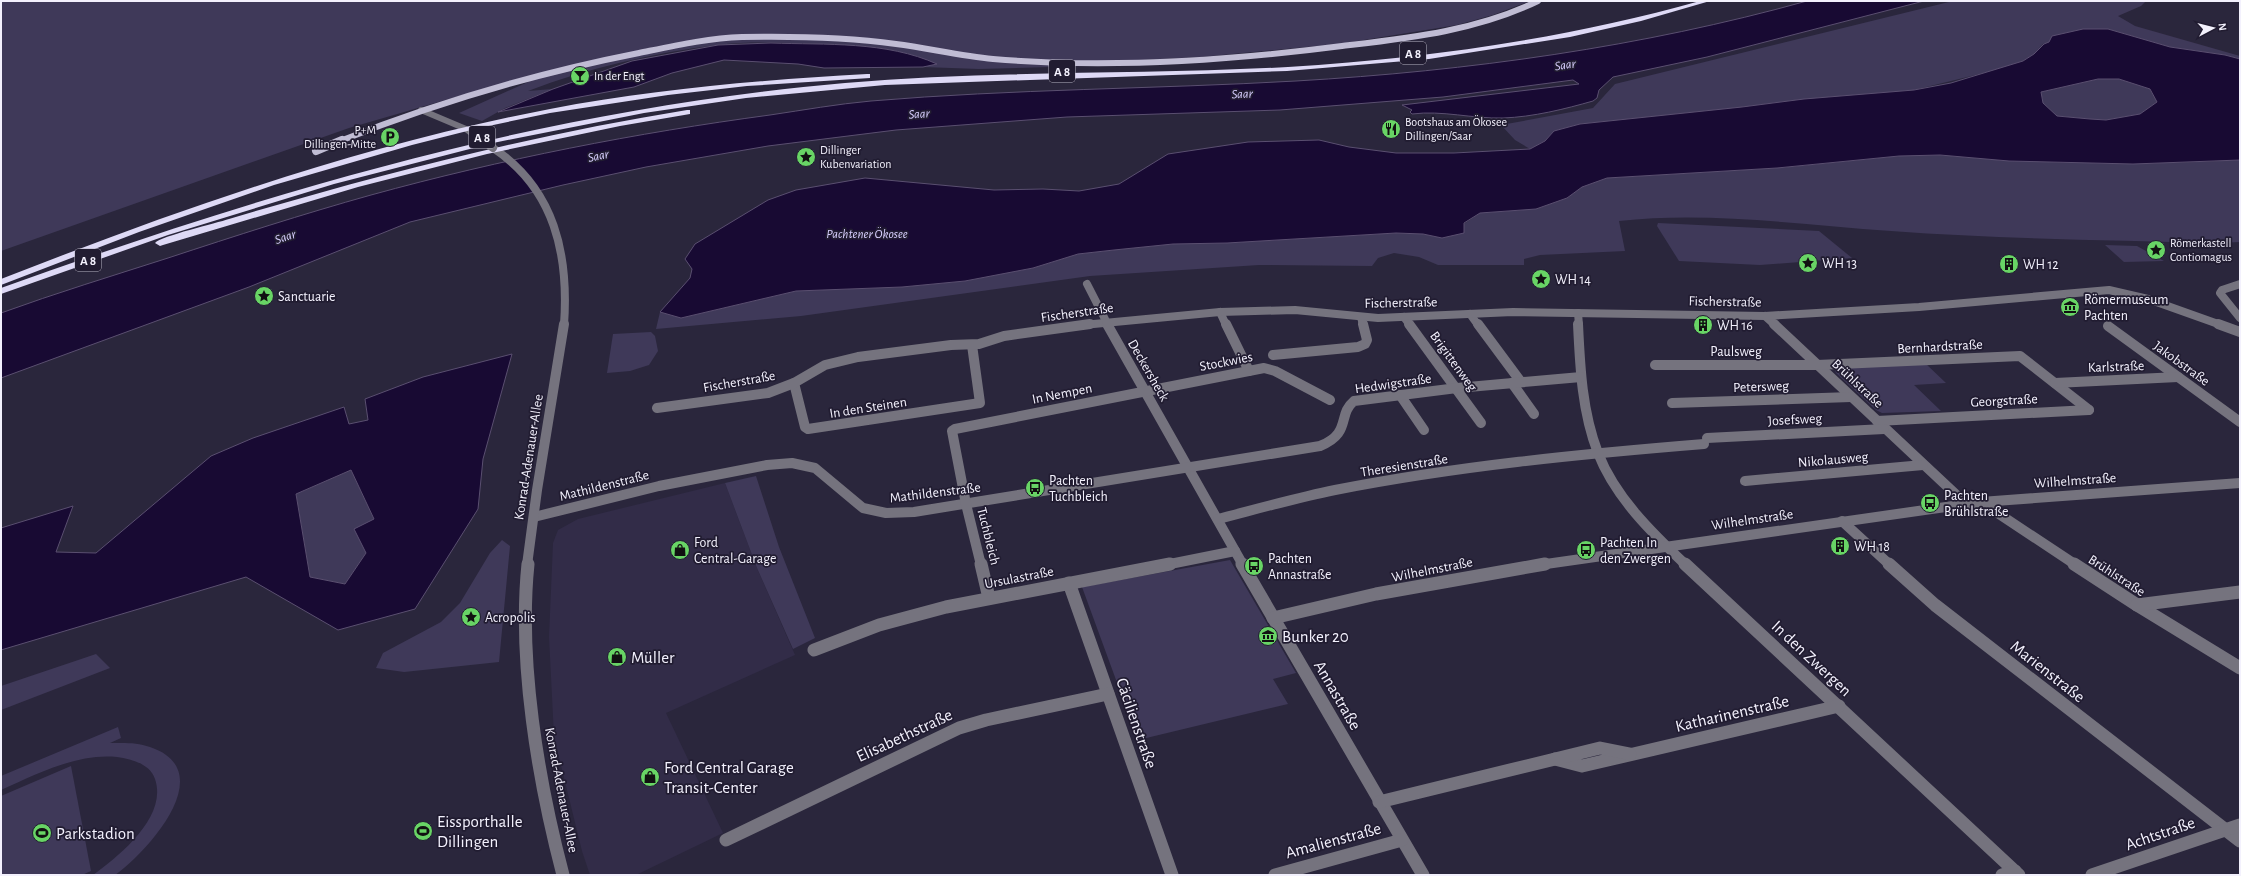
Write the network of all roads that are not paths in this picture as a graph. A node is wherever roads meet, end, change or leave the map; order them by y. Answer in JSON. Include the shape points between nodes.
{"nodes":[{"id":1,"x":1538,"y":1,"type":"edge"},
{"id":2,"x":1706,"y":1,"type":"edge"},
{"id":3,"x":1687,"y":4,"type":"edge"},
{"id":4,"x":979,"y":73,"type":"junction"},
{"id":5,"x":1001,"y":77,"type":"junction"},
{"id":6,"x":421,"y":110,"type":"junction"},
{"id":7,"x":466,"y":129,"type":"junction"},
{"id":8,"x":316,"y":150,"type":"dead end"},
{"id":9,"x":496,"y":150,"type":"junction"},
{"id":10,"x":1,"y":283,"type":"edge"},
{"id":11,"x":1087,"y":284,"type":"dead end"},
{"id":12,"x":2240,"y":284,"type":"edge"},
{"id":13,"x":1,"y":291,"type":"edge"},
{"id":14,"x":1,"y":296,"type":"edge"},
{"id":15,"x":1220,"y":312,"type":"junction"},
{"id":16,"x":1578,"y":313,"type":"junction"},
{"id":17,"x":1470,"y":314,"type":"junction"},
{"id":18,"x":1765,"y":316,"type":"junction"},
{"id":19,"x":1361,"y":317,"type":"junction"},
{"id":20,"x":1404,"y":317,"type":"junction"},
{"id":21,"x":2240,"y":318,"type":"edge"},
{"id":22,"x":1106,"y":322,"type":"junction"},
{"id":23,"x":2108,"y":326,"type":"dead end"},
{"id":24,"x":2240,"y":332,"type":"edge"},
{"id":25,"x":972,"y":345,"type":"junction"},
{"id":26,"x":1273,"y":355,"type":"dead end"},
{"id":27,"x":1655,"y":365,"type":"dead end"},
{"id":28,"x":1817,"y":365,"type":"junction"},
{"id":29,"x":1249,"y":371,"type":"junction"},
{"id":30,"x":1581,"y":377,"type":"junction"},
{"id":31,"x":2178,"y":377,"type":"junction"},
{"id":32,"x":794,"y":383,"type":"junction"},
{"id":33,"x":1516,"y":383,"type":"junction"},
{"id":34,"x":2055,"y":383,"type":"junction"},
{"id":35,"x":1457,"y":388,"type":"junction"},
{"id":36,"x":1145,"y":391,"type":"junction"},
{"id":37,"x":1400,"y":395,"type":"junction"},
{"id":38,"x":1851,"y":397,"type":"junction"},
{"id":39,"x":1330,"y":400,"type":"dead end"},
{"id":40,"x":1672,"y":403,"type":"dead end"},
{"id":41,"x":657,"y":408,"type":"dead end"},
{"id":42,"x":1534,"y":414,"type":"dead end"},
{"id":43,"x":2240,"y":422,"type":"edge"},
{"id":44,"x":1481,"y":423,"type":"dead end"},
{"id":45,"x":1881,"y":425,"type":"junction"},
{"id":46,"x":1424,"y":430,"type":"dead end"},
{"id":47,"x":1597,"y":453,"type":"junction"},
{"id":48,"x":1923,"y":465,"type":"junction"},
{"id":49,"x":1189,"y":468,"type":"junction"},
{"id":50,"x":1745,"y":481,"type":"dead end"},
{"id":51,"x":2240,"y":483,"type":"edge"},
{"id":52,"x":1981,"y":502,"type":"junction"},
{"id":53,"x":966,"y":504,"type":"junction"},
{"id":54,"x":1966,"y":504,"type":"junction"},
{"id":55,"x":534,"y":517,"type":"junction"},
{"id":56,"x":1218,"y":519,"type":"junction"},
{"id":57,"x":1842,"y":521,"type":"junction"},
{"id":58,"x":1666,"y":546,"type":"junction"},
{"id":59,"x":1235,"y":551,"type":"junction"},
{"id":60,"x":1069,"y":583,"type":"junction"},
{"id":61,"x":2240,"y":592,"type":"edge"},
{"id":62,"x":990,"y":598,"type":"junction"},
{"id":63,"x":2137,"y":605,"type":"junction"},
{"id":64,"x":1274,"y":618,"type":"junction"},
{"id":65,"x":814,"y":650,"type":"dead end"},
{"id":66,"x":2240,"y":668,"type":"edge"},
{"id":67,"x":1108,"y":694,"type":"junction"},
{"id":68,"x":1840,"y":706,"type":"junction"},
{"id":69,"x":1379,"y":802,"type":"junction"},
{"id":70,"x":2240,"y":825,"type":"edge"},
{"id":71,"x":2226,"y":830,"type":"junction"},
{"id":72,"x":726,"y":840,"type":"dead end"},
{"id":73,"x":1402,"y":840,"type":"junction"},
{"id":74,"x":2240,"y":841,"type":"edge"},
{"id":75,"x":2012,"y":874,"type":"edge"},
{"id":76,"x":563,"y":875,"type":"edge"},
{"id":77,"x":1172,"y":875,"type":"edge"},
{"id":78,"x":1275,"y":875,"type":"edge"},
{"id":79,"x":1423,"y":875,"type":"edge"},
{"id":80,"x":2092,"y":875,"type":"edge"}],
"edges":[{"from":1,"to":6,"type":"main road","via":[[1501,17],[1420,35],[1287,53],[1183,61],[1043,62],[957,56],[876,42],[776,37],[723,38],[585,64]]},
{"from":2,"to":3,"type":"highway","number":"A 8"},
{"from":3,"to":4,"type":"highway","number":"A 8","via":[[1677,4],[1610,22],[1549,34],[1388,56],[1209,68]]},
{"from":3,"to":5,"type":"highway","number":"A 8","via":[[1619,25],[1557,37],[1393,60],[1204,73]]},
{"from":4,"to":7,"type":"highway","via":[[828,78],[728,86],[588,105]]},
{"from":4,"to":10,"type":"highway","number":"A 8","via":[[863,80],[738,92],[605,112],[494,134],[288,188]]},
{"from":5,"to":9,"type":"highway","via":[[832,92],[735,105],[624,123]]},
{"from":5,"to":13,"type":"highway","number":"A 8","via":[[887,82],[776,92],[646,110],[553,127],[439,152],[302,190],[152,237]]},
{"from":6,"to":7,"type":"street","name":"Konrad-Adenauer-Allee"},
{"from":6,"to":8,"type":"main road"},
{"from":7,"to":9,"type":"street","name":"Konrad-Adenauer-Allee","bridge":true},
{"from":7,"to":10,"type":"highway","via":[[248,191],[88,248]]},
{"from":9,"to":14,"type":"highway","via":[[261,212]]},
{"from":9,"to":55,"type":"street","name":"Konrad-Adenauer-Allee","via":[[525,175],[549,211],[560,242],[567,284],[565,329]]},
{"from":11,"to":22,"type":"street","name":"Deckersheck"},
{"from":12,"to":21,"type":"street","via":[[2220,293]]},
{"from":15,"to":19,"type":"street","name":"Fischerstraße","via":[[1295,310]]},
{"from":15,"to":22,"type":"street","name":"Fischerstraße"},
{"from":15,"to":29,"type":"street"},
{"from":16,"to":17,"type":"street","name":"Fischerstraße"},
{"from":16,"to":18,"type":"street","name":"Fischerstraße"},
{"from":16,"to":30,"type":"street","name":"In den Zwergen"},
{"from":17,"to":20,"type":"street","name":"Fischerstraße"},
{"from":17,"to":33,"type":"street"},
{"from":18,"to":24,"type":"street","name":"Fischerstraße","via":[[1919,307],[2109,290],[2130,293]]},
{"from":18,"to":28,"type":"street","name":"Brühlstraße"},
{"from":19,"to":20,"type":"street","name":"Fischerstraße"},
{"from":19,"to":26,"type":"street","via":[[1367,340],[1365,344],[1358,347]]},
{"from":20,"to":35,"type":"street","name":"Brigittenweg"},
{"from":22,"to":25,"type":"street","name":"Fischerstraße","via":[[1004,336]]},
{"from":22,"to":36,"type":"street","name":"Deckersheck"},
{"from":23,"to":31,"type":"street","name":"Jakobstraße"},
{"from":25,"to":32,"type":"street","name":"Fischerstraße","via":[[951,345],[842,360],[811,372]]},
{"from":25,"to":32,"type":"street","name":"In den Steinen","via":[[980,403],[808,429]]},
{"from":27,"to":28,"type":"street","name":"Paulsweg"},
{"from":28,"to":34,"type":"street","name":"Bernhardstraße","via":[[2020,356]]},
{"from":28,"to":38,"type":"street","name":"Brühlstraße"},
{"from":29,"to":36,"type":"street","name":"Stockwies"},
{"from":29,"to":39,"type":"street","name":"Stockwies","via":[[1264,368],[1274,371]]},
{"from":30,"to":33,"type":"street","name":"Hedwigstraße"},
{"from":30,"to":47,"type":"street","name":"In den Zwergen"},
{"from":31,"to":34,"type":"street","name":"Karlstraße"},
{"from":31,"to":43,"type":"street","name":"Jakobstraße"},
{"from":32,"to":41,"type":"street","name":"Fischerstraße","via":[[768,393]]},
{"from":33,"to":35,"type":"street","name":"Hedwigstraße"},
{"from":33,"to":42,"type":"street"},
{"from":34,"to":45,"type":"street","name":"Georgstraße","via":[[2089,410]]},
{"from":35,"to":37,"type":"street","name":"Hedwigstraße"},
{"from":35,"to":44,"type":"street","name":"Brigittenweg"},
{"from":36,"to":49,"type":"street","name":"Deckersheck"},
{"from":36,"to":53,"type":"street","name":"In Nempen","via":[[959,427],[952,431]]},
{"from":37,"to":46,"type":"street"},
{"from":37,"to":49,"type":"street","name":"Hedwigstraße","via":[[1354,401],[1349,405],[1339,437],[1332,442]]},
{"from":38,"to":40,"type":"street","name":"Petersweg"},
{"from":38,"to":45,"type":"street","name":"Brühlstraße"},
{"from":45,"to":47,"type":"street","name":"Josefsweg"},
{"from":45,"to":48,"type":"street","name":"Brühlstraße"},
{"from":47,"to":56,"type":"street","name":"Theresienstraße","via":[[1372,484]]},
{"from":47,"to":58,"type":"street","name":"In den Zwergen","via":[[1621,495]]},
{"from":48,"to":50,"type":"street","name":"Nikolausweg"},
{"from":48,"to":54,"type":"street","name":"Brühlstraße"},
{"from":49,"to":53,"type":"street","name":"Mathildenstraße"},
{"from":49,"to":56,"type":"street","name":"Annastraße"},
{"from":51,"to":52,"type":"street","name":"Wilhelmstraße"},
{"from":52,"to":54,"type":"street","name":"Wilhelmstraße"},
{"from":52,"to":63,"type":"street","name":"Brühlstraße"},
{"from":53,"to":55,"type":"street","name":"Mathildenstraße","via":[[899,513],[874,511],[854,502],[815,468],[792,463],[743,470],[623,495]]},
{"from":53,"to":62,"type":"street","name":"Tuchbleich"},
{"from":54,"to":57,"type":"street","name":"Wilhelmstraße"},
{"from":55,"to":76,"type":"street","name":"Konrad-Adenauer-Allee","via":[[525,598],[530,689],[540,774]]},
{"from":56,"to":59,"type":"street","name":"Annastraße"},
{"from":57,"to":58,"type":"street","name":"Wilhelmstraße"},
{"from":57,"to":71,"type":"street","name":"Marienstraße","via":[[1935,605]]},
{"from":58,"to":64,"type":"street","name":"Wilhelmstraße","via":[[1376,594]]},
{"from":58,"to":68,"type":"street","name":"In den Zwergen"},
{"from":59,"to":60,"type":"street","name":"Ursulastraße"},
{"from":59,"to":64,"type":"street","name":"Annastraße"},
{"from":60,"to":62,"type":"street","name":"Ursulastraße"},
{"from":60,"to":67,"type":"street","name":"Cäcilienstraße"},
{"from":61,"to":63,"type":"street"},
{"from":62,"to":65,"type":"street","name":"Ursulastraße","via":[[911,615]]},
{"from":63,"to":66,"type":"street","name":"Brühlstraße"},
{"from":64,"to":69,"type":"street","name":"Annastraße"},
{"from":67,"to":72,"type":"street","name":"Elisabethstraße","via":[[959,728]]},
{"from":67,"to":77,"type":"street","name":"Cäcilienstraße"},
{"from":68,"to":69,"type":"street","name":"Katharinenstraße","via":[[1582,766],[1555,759]]},
{"from":68,"to":75,"type":"street","name":"In den Zwergen"},
{"from":69,"to":73,"type":"street","name":"Annastraße"},
{"from":70,"to":71,"type":"street","name":"Achtstraße"},
{"from":71,"to":74,"type":"street","name":"Marienstraße"},
{"from":71,"to":80,"type":"street","name":"Achtstraße"},
{"from":73,"to":78,"type":"street","name":"Amalienstraße"},
{"from":73,"to":79,"type":"street","name":"Annastraße"}]}
